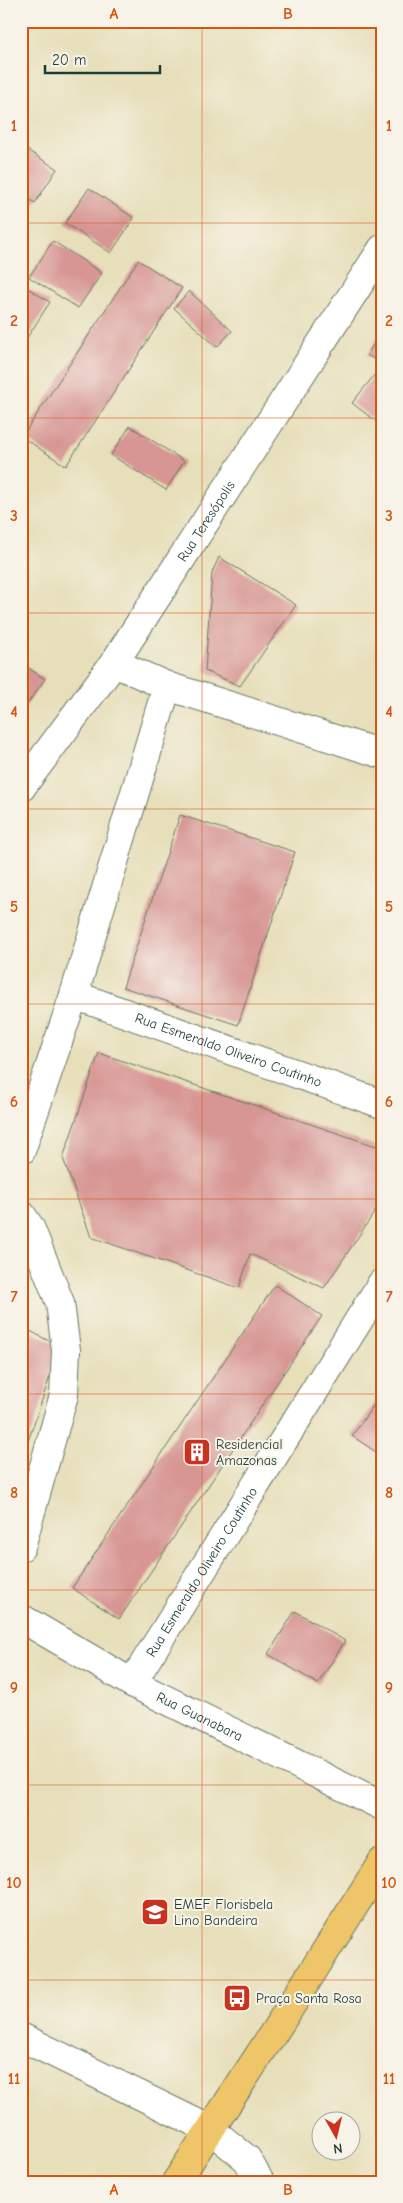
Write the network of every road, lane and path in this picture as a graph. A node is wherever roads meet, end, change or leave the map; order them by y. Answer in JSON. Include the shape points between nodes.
{"nodes":[{"id":1,"x":382,"y":248,"type":"edge"},
{"id":2,"x":114,"y":663,"type":"junction"},
{"id":3,"x":167,"y":686,"type":"junction"},
{"id":4,"x":382,"y":754,"type":"edge"},
{"id":5,"x":21,"y":788,"type":"edge"},
{"id":6,"x":74,"y":996,"type":"junction"},
{"id":7,"x":382,"y":1104,"type":"edge"},
{"id":8,"x":21,"y":1151,"type":"edge"},
{"id":9,"x":21,"y":1214,"type":"edge"},
{"id":10,"x":382,"y":1283,"type":"edge"},
{"id":11,"x":21,"y":1547,"type":"edge"},
{"id":12,"x":21,"y":1618,"type":"edge"},
{"id":13,"x":132,"y":1683,"type":"junction"},
{"id":14,"x":382,"y":1806,"type":"edge"},
{"id":15,"x":382,"y":1862,"type":"edge"},
{"id":16,"x":21,"y":2037,"type":"edge"},
{"id":17,"x":212,"y":2130,"type":"junction"},
{"id":18,"x":176,"y":2182,"type":"edge"},
{"id":19,"x":260,"y":2182,"type":"edge"}],
"edges":[{"from":1,"to":2,"type":"street","name":"Rua Teresópolis"},
{"from":2,"to":3,"type":"street"},
{"from":2,"to":5,"type":"street","name":"Rua Teresópolis"},
{"from":3,"to":4,"type":"street"},
{"from":3,"to":6,"type":"street"},
{"from":6,"to":7,"type":"street","name":"Rua Esmeraldo Oliveiro Coutinho"},
{"from":6,"to":8,"type":"street"},
{"from":9,"to":11,"type":"street","via":[[30,1226],[60,1303],[66,1350],[64,1395]]},
{"from":10,"to":13,"type":"street","name":"Rua Esmeraldo Oliveiro Coutinho"},
{"from":12,"to":13,"type":"street","name":"Rua Guanabara"},
{"from":13,"to":14,"type":"street","name":"Rua Guanabara"},
{"from":15,"to":17,"type":"main road"},
{"from":16,"to":17,"type":"street"},
{"from":17,"to":18,"type":"main road"},
{"from":17,"to":19,"type":"street","via":[[247,2159]]}]}
